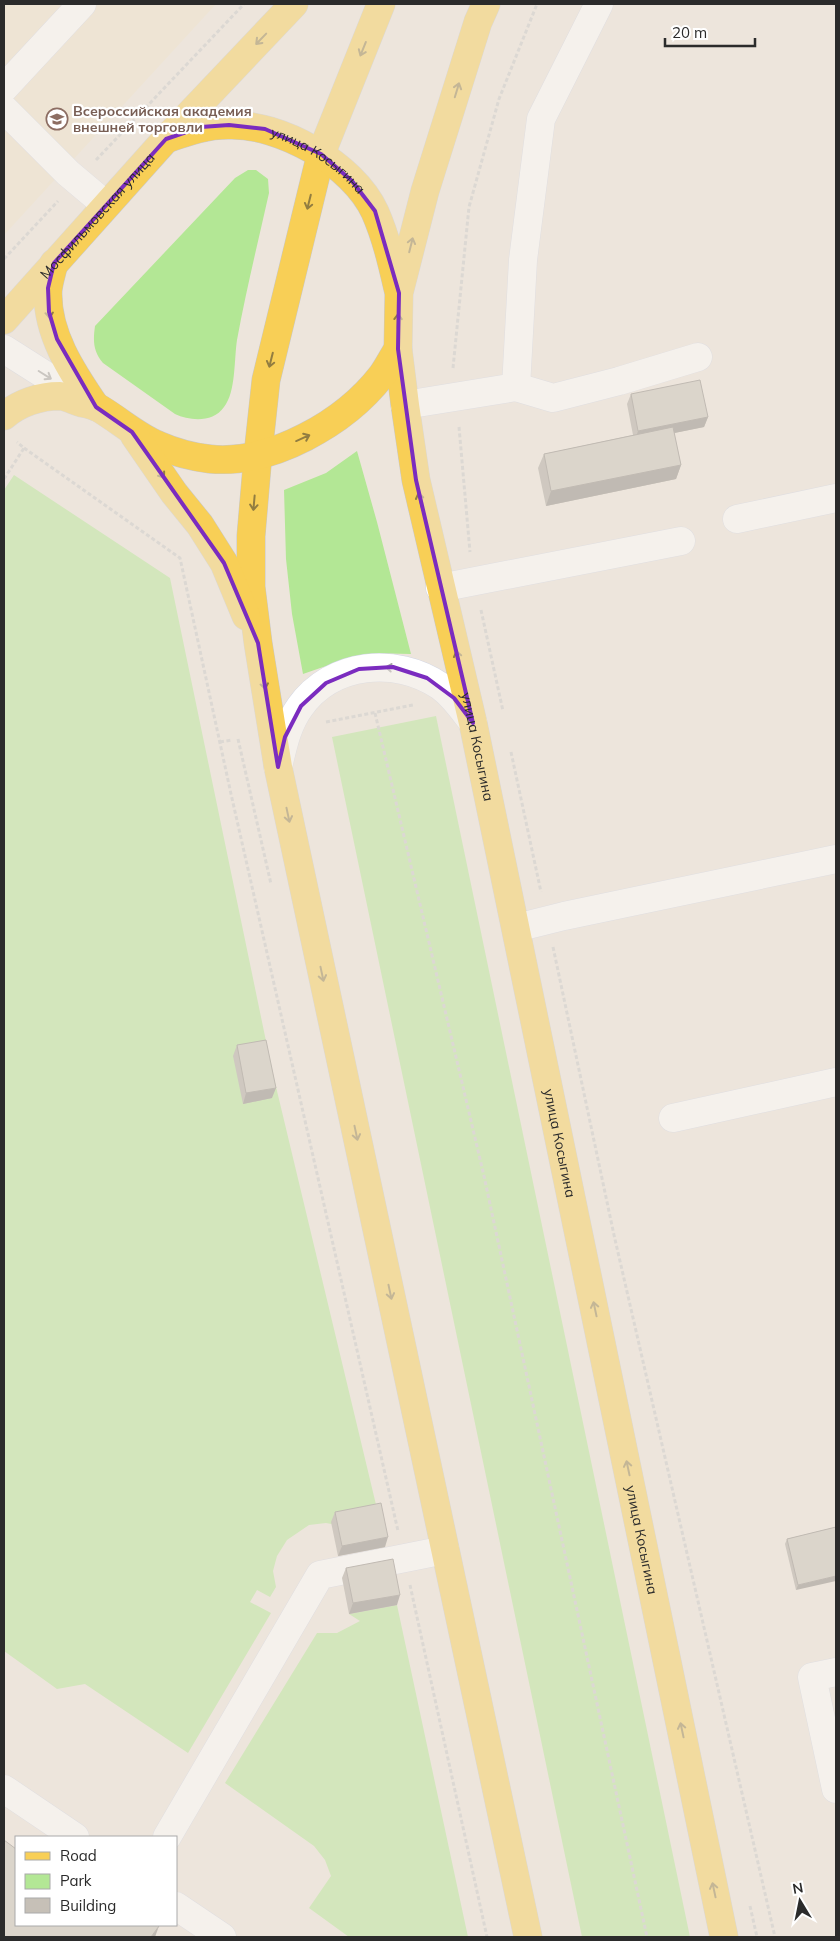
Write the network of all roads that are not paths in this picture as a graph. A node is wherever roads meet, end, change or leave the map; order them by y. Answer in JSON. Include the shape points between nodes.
{"nodes":[{"id":1,"x":82,"y":4,"type":"edge"},
{"id":2,"x":294,"y":4,"type":"edge"},
{"id":3,"x":381,"y":4,"type":"edge"},
{"id":4,"x":486,"y":4,"type":"edge"},
{"id":5,"x":600,"y":4,"type":"edge"},
{"id":6,"x":4,"y":88,"type":"edge"},
{"id":7,"x":4,"y":109,"type":"edge"},
{"id":8,"x":166,"y":139,"type":"junction"},
{"id":9,"x":321,"y":154,"type":"junction"},
{"id":10,"x":106,"y":205,"type":"junction"},
{"id":11,"x":54,"y":263,"type":"junction"},
{"id":12,"x":399,"y":293,"type":"junction"},
{"id":13,"x":4,"y":320,"type":"edge"},
{"id":14,"x":4,"y":349,"type":"edge"},
{"id":15,"x":398,"y":349,"type":"junction"},
{"id":16,"x":698,"y":357,"type":"dead end"},
{"id":17,"x":516,"y":387,"type":"junction"},
{"id":18,"x":405,"y":406,"type":"junction"},
{"id":19,"x":96,"y":407,"type":"junction"},
{"id":20,"x":7,"y":426,"type":"edge"},
{"id":21,"x":132,"y":432,"type":"junction"},
{"id":22,"x":258,"y":454,"type":"junction"},
{"id":23,"x":836,"y":498,"type":"edge"},
{"id":24,"x":737,"y":519,"type":"dead end"},
{"id":25,"x":681,"y":541,"type":"dead end"},
{"id":26,"x":440,"y":588,"type":"junction"},
{"id":27,"x":258,"y":644,"type":"junction"},
{"id":28,"x":474,"y":723,"type":"junction"},
{"id":29,"x":278,"y":768,"type":"junction"},
{"id":30,"x":836,"y":859,"type":"edge"},
{"id":31,"x":516,"y":928,"type":"junction"},
{"id":32,"x":836,"y":1082,"type":"edge"},
{"id":33,"x":673,"y":1118,"type":"dead end"},
{"id":34,"x":445,"y":1550,"type":"junction"},
{"id":35,"x":836,"y":1672,"type":"edge"},
{"id":36,"x":4,"y":1789,"type":"edge"},
{"id":37,"x":836,"y":1789,"type":"edge"},
{"id":38,"x":74,"y":1836,"type":"edge"},
{"id":39,"x":168,"y":1836,"type":"edge"},
{"id":40,"x":178,"y":1907,"type":"edge"},
{"id":41,"x":222,"y":1937,"type":"edge"},
{"id":42,"x":528,"y":1937,"type":"edge"},
{"id":43,"x":724,"y":1937,"type":"edge"}],
"edges":[{"from":1,"to":6,"type":"street"},
{"from":2,"to":8,"type":"main road","name":"Мосфильмовская улица","one_way":true},
{"from":3,"to":9,"type":"main road","one_way":true},
{"from":12,"to":4,"type":"main road","name":"улица Косыгина","one_way":true,"via":[[425,191]]},
{"from":5,"to":17,"type":"street","via":[[541,119],[523,260]]},
{"from":7,"to":10,"type":"street"},
{"from":8,"to":9,"type":"main road","name":"улица Косыгина","via":[[201,127],[247,125],[294,140]]},
{"from":8,"to":10,"type":"main road","name":"Мосфильмовская улица"},
{"from":9,"to":12,"type":"main road","name":"улица Косыгина","via":[[352,181],[375,212]]},
{"from":9,"to":22,"type":"main road","one_way":true,"via":[[266,380]]},
{"from":10,"to":11,"type":"main road","name":"Мосфильмовская улица"},
{"from":11,"to":13,"type":"main road","name":"Мосфильмовская улица"},
{"from":11,"to":19,"type":"main road","one_way":true,"via":[[48,288],[51,326],[79,382]]},
{"from":15,"to":12,"type":"main road","name":"улица Косыгина","one_way":true},
{"from":14,"to":19,"type":"street","one_way":true},
{"from":15,"to":18,"type":"main road","name":"улица Косыгина"},
{"from":22,"to":15,"type":"main road","one_way":true,"via":[[306,437],[338,418],[382,375]]},
{"from":16,"to":17,"type":"street","via":[[619,382],[553,398]]},
{"from":17,"to":18,"type":"street"},
{"from":26,"to":18,"type":"main road","name":"улица Косыгина","one_way":true,"via":[[416,480]]},
{"from":19,"to":20,"type":"main road","via":[[61,396],[35,399],[14,407]]},
{"from":19,"to":21,"type":"main road"},
{"from":21,"to":22,"type":"main road","via":[[187,455],[211,459]]},
{"from":21,"to":27,"type":"main road","one_way":true,"via":[[224,563]]},
{"from":22,"to":27,"type":"main road","one_way":true,"via":[[251,544],[251,587]]},
{"from":23,"to":24,"type":"street"},
{"from":25,"to":26,"type":"street"},
{"from":28,"to":26,"type":"main road","name":"улица Косыгина","one_way":true},
{"from":27,"to":29,"type":"main road","one_way":true},
{"from":28,"to":29,"type":"street","one_way":true,"via":[[453,697],[426,678],[393,667],[358,669],[326,683],[301,706],[285,737]]},
{"from":28,"to":31,"type":"main road","name":"улица Косыгина"},
{"from":29,"to":34,"type":"main road","one_way":true},
{"from":30,"to":31,"type":"street"},
{"from":43,"to":31,"type":"main road","name":"улица Косыгина","one_way":true},
{"from":32,"to":33,"type":"street"},
{"from":34,"to":39,"type":"street","via":[[320,1575]]},
{"from":34,"to":42,"type":"main road"},
{"from":35,"to":37,"type":"street","via":[[812,1677]]},
{"from":36,"to":38,"type":"street"},
{"from":40,"to":41,"type":"street"}]}
